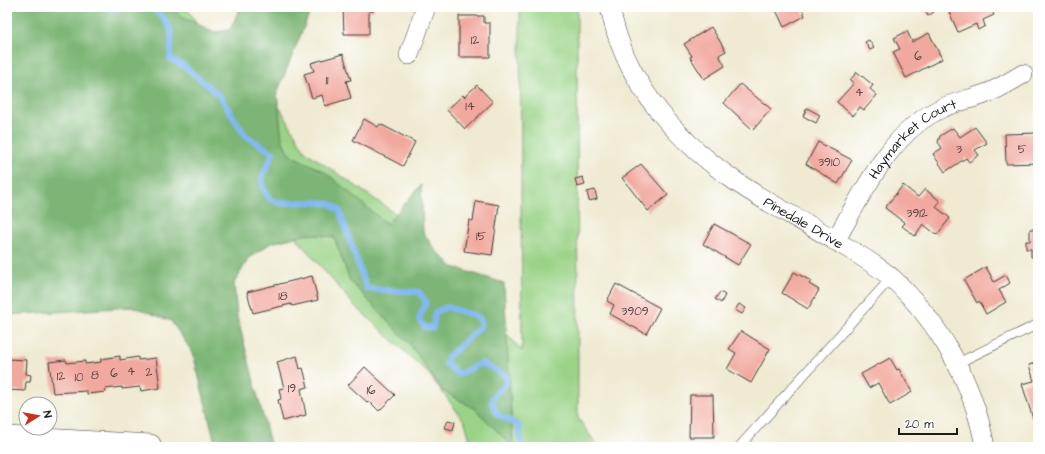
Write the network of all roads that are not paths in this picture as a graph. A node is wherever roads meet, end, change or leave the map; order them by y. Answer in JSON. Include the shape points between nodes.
{"nodes":[{"id":1,"x":426,"y":7,"type":"edge"},
{"id":2,"x":610,"y":7,"type":"edge"},
{"id":3,"x":409,"y":55,"type":"dead end"},
{"id":4,"x":1023,"y":74,"type":"dead end"},
{"id":5,"x":834,"y":240,"type":"junction"},
{"id":6,"x":891,"y":278,"type":"junction"},
{"id":7,"x":1038,"y":324,"type":"edge"},
{"id":8,"x":956,"y":364,"type":"junction"},
{"id":9,"x":7,"y":436,"type":"edge"},
{"id":10,"x":151,"y":444,"type":"dead end"},
{"id":11,"x":739,"y":447,"type":"edge"},
{"id":12,"x":985,"y":447,"type":"edge"}],
"edges":[{"from":1,"to":3,"type":"street"},
{"from":2,"to":5,"type":"street","name":"Pinedale Drive","via":[[616,36],[649,98],[668,124],[736,182]]},
{"from":4,"to":5,"type":"street","name":"Haymarket Court","via":[[985,94],[941,108],[910,129],[893,147]]},
{"from":5,"to":6,"type":"street","name":"Pinedale Drive"},
{"from":6,"to":8,"type":"street","name":"Pinedale Drive","via":[[913,299],[944,342]]},
{"from":6,"to":11,"type":"lane"},
{"from":7,"to":8,"type":"lane"},
{"from":8,"to":12,"type":"street","name":"Pinedale Drive","via":[[976,407]]},
{"from":9,"to":10,"type":"street"}]}
